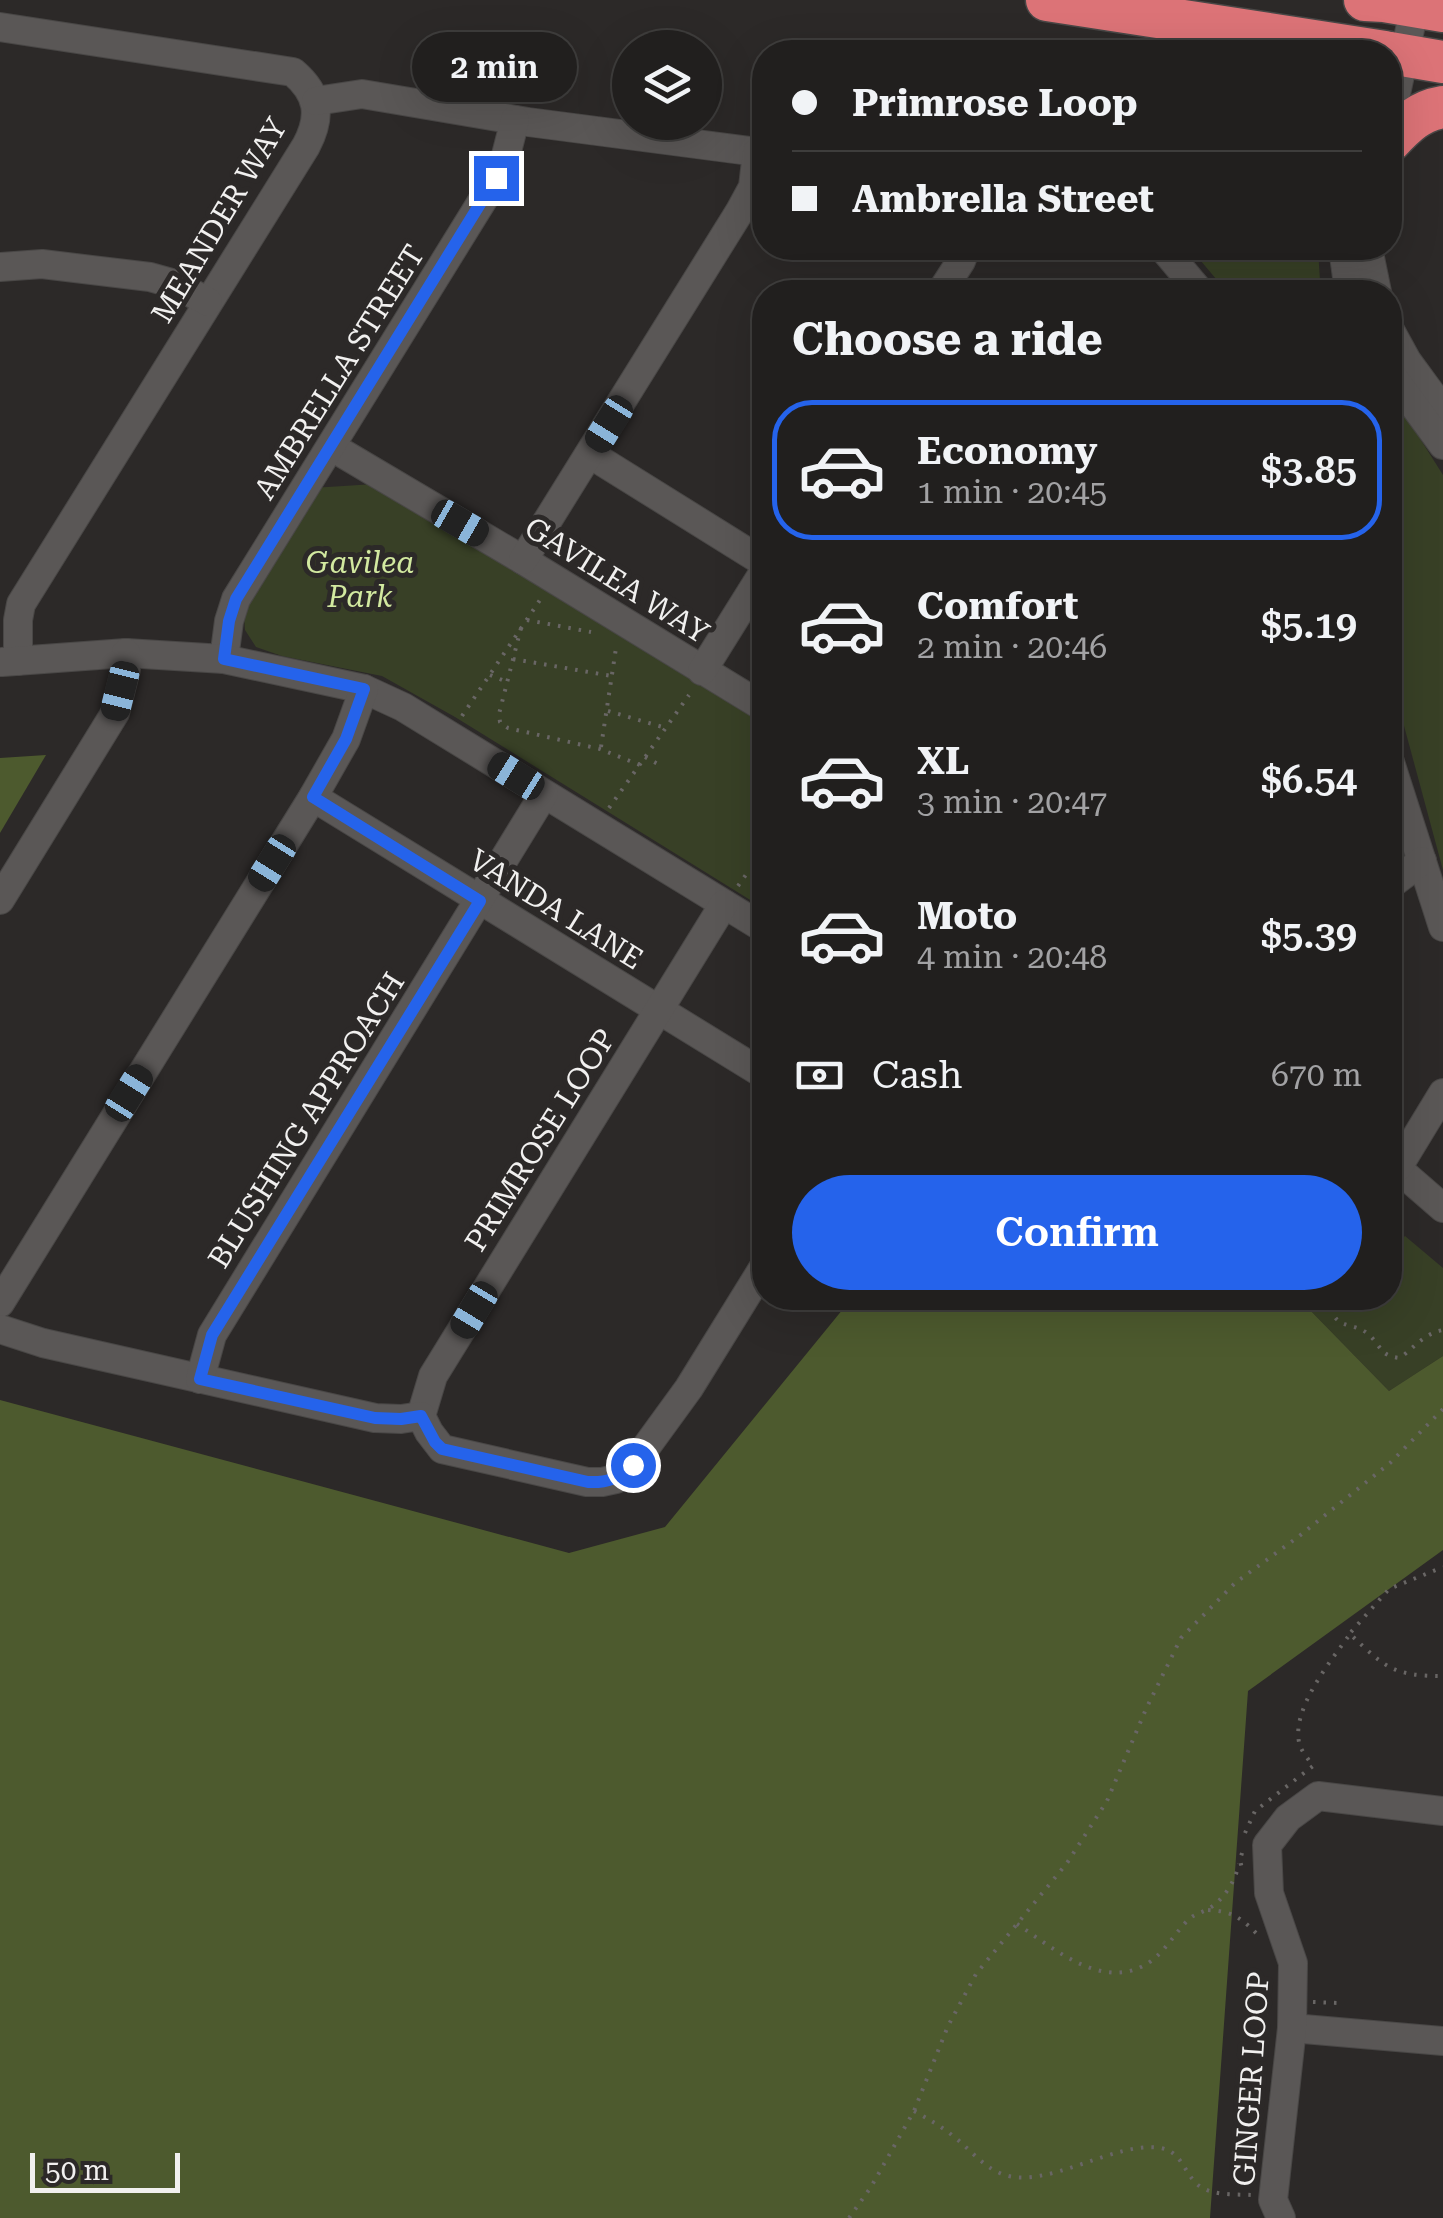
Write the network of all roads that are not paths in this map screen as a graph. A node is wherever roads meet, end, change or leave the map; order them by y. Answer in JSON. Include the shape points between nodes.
{"nodes":[{"id":1,"x":1047,"y":0,"type":"edge"},
{"id":2,"x":1365,"y":0,"type":"edge"},
{"id":3,"x":1414,"y":6,"type":"edge"},
{"id":4,"x":0,"y":28,"type":"edge"},
{"id":5,"x":1267,"y":40,"type":"edge"},
{"id":6,"x":1401,"y":40,"type":"edge"},
{"id":7,"x":316,"y":101,"type":"junction"},
{"id":8,"x":1443,"y":108,"type":"edge"},
{"id":9,"x":515,"y":120,"type":"junction"},
{"id":10,"x":1402,"y":128,"type":"edge"},
{"id":11,"x":752,"y":152,"type":"edge"},
{"id":12,"x":752,"y":187,"type":"edge"},
{"id":13,"x":0,"y":266,"type":"edge"},
{"id":14,"x":208,"y":302,"type":"junction"},
{"id":15,"x":1402,"y":353,"type":"edge"},
{"id":16,"x":1402,"y":389,"type":"edge"},
{"id":17,"x":1443,"y":410,"type":"edge"},
{"id":18,"x":1443,"y":445,"type":"edge"},
{"id":19,"x":332,"y":447,"type":"junction"},
{"id":20,"x":590,"y":454,"type":"junction"},
{"id":21,"x":752,"y":559,"type":"edge"},
{"id":22,"x":524,"y":560,"type":"junction"},
{"id":23,"x":752,"y":589,"type":"edge"},
{"id":24,"x":126,"y":653,"type":"junction"},
{"id":25,"x":224,"y":659,"type":"junction"},
{"id":26,"x":9,"y":662,"type":"edge"},
{"id":27,"x":696,"y":683,"type":"junction"},
{"id":28,"x":364,"y":689,"type":"junction"},
{"id":29,"x":752,"y":703,"type":"edge"},
{"id":30,"x":544,"y":794,"type":"junction"},
{"id":31,"x":313,"y":797,"type":"junction"},
{"id":32,"x":1402,"y":800,"type":"edge"},
{"id":33,"x":1422,"y":862,"type":"junction"},
{"id":34,"x":1402,"y":876,"type":"edge"},
{"id":35,"x":731,"y":896,"type":"junction"},
{"id":36,"x":0,"y":900,"type":"edge"},
{"id":37,"x":480,"y":901,"type":"junction"},
{"id":38,"x":752,"y":916,"type":"edge"},
{"id":39,"x":1443,"y":926,"type":"edge"},
{"id":40,"x":658,"y":1010,"type":"junction"},
{"id":41,"x":752,"y":1067,"type":"edge"},
{"id":42,"x":1443,"y":1092,"type":"edge"},
{"id":43,"x":1402,"y":1153,"type":"edge"},
{"id":44,"x":1402,"y":1172,"type":"edge"},
{"id":45,"x":1443,"y":1208,"type":"edge"},
{"id":46,"x":752,"y":1286,"type":"edge"},
{"id":47,"x":0,"y":1303,"type":"edge"},
{"id":48,"x":0,"y":1329,"type":"edge"},
{"id":49,"x":200,"y":1379,"type":"junction"},
{"id":50,"x":421,"y":1416,"type":"junction"},
{"id":51,"x":1443,"y":1810,"type":"edge"},
{"id":52,"x":1292,"y":2028,"type":"junction"},
{"id":53,"x":1443,"y":2041,"type":"edge"},
{"id":54,"x":1280,"y":2218,"type":"edge"}],
"edges":[{"from":1,"to":5,"type":"highway"},
{"from":2,"to":3,"type":"highway"},
{"from":3,"to":6,"type":"street"},
{"from":4,"to":7,"type":"street","name":"MEANDER WAY","via":[[294,72]]},
{"from":7,"to":9,"type":"street","via":[[362,94]]},
{"from":7,"to":14,"type":"street","name":"MEANDER WAY","via":[[306,146]]},
{"from":8,"to":10,"type":"highway"},
{"from":9,"to":11,"type":"street"},
{"from":9,"to":19,"type":"street","name":"AMBRELLA STREET","via":[[496,178]]},
{"from":12,"to":20,"type":"street"},
{"from":13,"to":14,"type":"street","via":[[150,276]]},
{"from":14,"to":26,"type":"street","name":"MEANDER WAY","via":[[22,604]]},
{"from":15,"to":17,"type":"street"},
{"from":16,"to":18,"type":"street"},
{"from":19,"to":22,"type":"street","name":"GAVILEA WAY"},
{"from":19,"to":25,"type":"street","name":"AMBRELLA STREET","via":[[236,599]]},
{"from":20,"to":21,"type":"street"},
{"from":20,"to":22,"type":"street"},
{"from":22,"to":27,"type":"street","name":"GAVILEA WAY"},
{"from":23,"to":27,"type":"street"},
{"from":24,"to":25,"type":"street"},
{"from":24,"to":26,"type":"street"},
{"from":24,"to":36,"type":"street","via":[[115,713]]},
{"from":25,"to":28,"type":"street"},
{"from":27,"to":29,"type":"street","name":"GAVILEA WAY"},
{"from":28,"to":30,"type":"street"},
{"from":28,"to":31,"type":"street","via":[[346,739]]},
{"from":30,"to":35,"type":"street"},
{"from":30,"to":37,"type":"street","name":"BLUSHING APPROACH"},
{"from":31,"to":37,"type":"street","name":"VANDA LANE"},
{"from":31,"to":47,"type":"street"},
{"from":32,"to":33,"type":"street"},
{"from":33,"to":34,"type":"street"},
{"from":33,"to":39,"type":"street"},
{"from":35,"to":38,"type":"street"},
{"from":35,"to":40,"type":"street","name":"PRIMROSE LOOP"},
{"from":37,"to":40,"type":"street","name":"VANDA LANE"},
{"from":37,"to":49,"type":"street","name":"BLUSHING APPROACH","via":[[212,1335]]},
{"from":40,"to":41,"type":"street","name":"VANDA LANE"},
{"from":40,"to":50,"type":"street","name":"PRIMROSE LOOP","via":[[433,1376]]},
{"from":42,"to":43,"type":"street"},
{"from":44,"to":45,"type":"street"},
{"from":46,"to":50,"type":"street","via":[[689,1388],[633,1465],[616,1478],[588,1482],[442,1449]]},
{"from":48,"to":49,"type":"street"},
{"from":49,"to":50,"type":"street","via":[[375,1418]]},
{"from":51,"to":52,"type":"street","name":"GINGER LOOP","via":[[1318,1796],[1288,1818],[1267,1846],[1269,1893],[1293,1963]]},
{"from":52,"to":53,"type":"street"},
{"from":52,"to":54,"type":"street","name":"GINGER LOOP","via":[[1273,2200]]}]}
